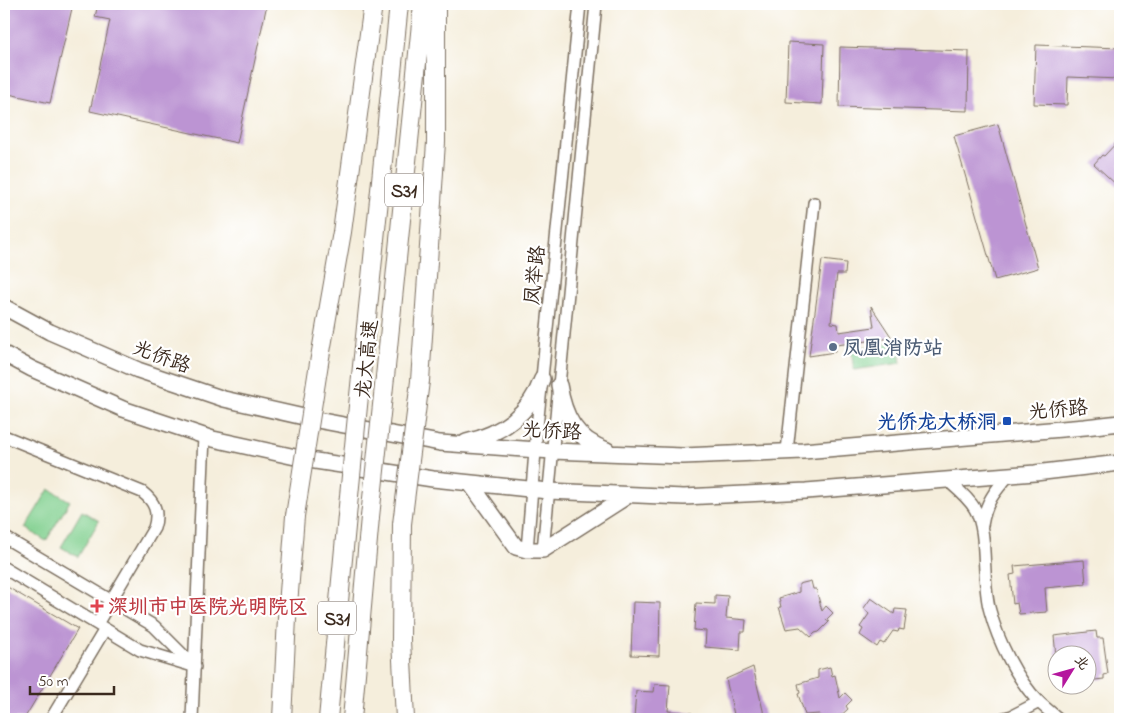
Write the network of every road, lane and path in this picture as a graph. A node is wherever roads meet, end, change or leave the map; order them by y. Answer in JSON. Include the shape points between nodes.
{"nodes":[{"id":1,"x":373,"y":4,"type":"edge"},
{"id":2,"x":400,"y":4,"type":"edge"},
{"id":3,"x":423,"y":4,"type":"edge"},
{"id":4,"x":436,"y":4,"type":"edge"},
{"id":5,"x":580,"y":4,"type":"edge"},
{"id":6,"x":596,"y":4,"type":"edge"},
{"id":7,"x":814,"y":203,"type":"dead end"},
{"id":8,"x":4,"y":307,"type":"edge"},
{"id":9,"x":4,"y":354,"type":"edge"},
{"id":10,"x":542,"y":379,"type":"junction"},
{"id":11,"x":559,"y":385,"type":"junction"},
{"id":12,"x":1120,"y":423,"type":"edge"},
{"id":13,"x":4,"y":436,"type":"edge"},
{"id":14,"x":204,"y":436,"type":"junction"},
{"id":15,"x":450,"y":444,"type":"junction"},
{"id":16,"x":535,"y":450,"type":"junction"},
{"id":17,"x":552,"y":451,"type":"junction"},
{"id":18,"x":787,"y":451,"type":"junction"},
{"id":19,"x":618,"y":453,"type":"junction"},
{"id":20,"x":1120,"y":463,"type":"edge"},
{"id":21,"x":1008,"y":475,"type":"junction"},
{"id":22,"x":946,"y":479,"type":"junction"},
{"id":23,"x":470,"y":482,"type":"junction"},
{"id":24,"x":532,"y":489,"type":"junction"},
{"id":25,"x":548,"y":491,"type":"junction"},
{"id":26,"x":629,"y":494,"type":"junction"},
{"id":27,"x":981,"y":526,"type":"junction"},
{"id":28,"x":4,"y":536,"type":"edge"},
{"id":29,"x":527,"y":550,"type":"junction"},
{"id":30,"x":543,"y":550,"type":"junction"},
{"id":31,"x":4,"y":568,"type":"edge"},
{"id":32,"x":111,"y":601,"type":"junction"},
{"id":33,"x":101,"y":626,"type":"junction"},
{"id":34,"x":194,"y":667,"type":"junction"},
{"id":35,"x":1039,"y":702,"type":"junction"},
{"id":36,"x":52,"y":719,"type":"edge"},
{"id":37,"x":192,"y":719,"type":"edge"},
{"id":38,"x":282,"y":719,"type":"edge"},
{"id":39,"x":328,"y":719,"type":"edge"},
{"id":40,"x":352,"y":719,"type":"edge"},
{"id":41,"x":405,"y":719,"type":"edge"},
{"id":42,"x":1001,"y":719,"type":"edge"},
{"id":43,"x":1059,"y":719,"type":"edge"}],
"edges":[{"from":1,"to":38,"type":"highway","bridge":true,"via":[[342,232],[295,516]]},
{"from":2,"to":39,"type":"highway","name":"龙大高速","number":"S31","bridge":true},
{"from":3,"to":40,"type":"highway","name":"龙大高速","number":"S31","bridge":true},
{"from":4,"to":41,"type":"highway","bridge":true,"via":[[436,142],[420,381],[402,524],[401,640]]},
{"from":5,"to":10,"type":"street","name":"凤举路"},
{"from":6,"to":11,"type":"street","name":"凤举路"},
{"from":7,"to":18,"type":"street"},
{"from":8,"to":15,"type":"main road","name":"光侨路","via":[[50,332],[138,370],[224,399]]},
{"from":9,"to":14,"type":"main road","via":[[123,409]]},
{"from":10,"to":15,"type":"main road","via":[[527,407],[499,430]]},
{"from":10,"to":16,"type":"street","name":"凤举路"},
{"from":11,"to":17,"type":"street","name":"凤举路"},
{"from":11,"to":19,"type":"main road","via":[[564,408],[576,431],[592,444]]},
{"from":12,"to":18,"type":"main road","name":"光侨路"},
{"from":13,"to":32,"type":"street","via":[[142,492],[156,508],[154,528]]},
{"from":14,"to":23,"type":"main road","via":[[309,460]]},
{"from":14,"to":34,"type":"street"},
{"from":15,"to":16,"type":"main road","name":"光侨路"},
{"from":16,"to":17,"type":"main road","name":"光侨路"},
{"from":16,"to":24,"type":"street","name":"凤举路"},
{"from":17,"to":19,"type":"main road","name":"光侨路"},
{"from":17,"to":25,"type":"street","name":"凤举路"},
{"from":18,"to":19,"type":"main road","name":"光侨路","via":[[683,456]]},
{"from":20,"to":21,"type":"main road"},
{"from":21,"to":22,"type":"main road"},
{"from":21,"to":27,"type":"street","via":[[989,501]]},
{"from":22,"to":26,"type":"main road","via":[[806,492],[684,497]]},
{"from":22,"to":27,"type":"street","via":[[975,508]]},
{"from":23,"to":24,"type":"main road"},
{"from":23,"to":29,"type":"main road","via":[[516,547]]},
{"from":24,"to":25,"type":"main road"},
{"from":24,"to":29,"type":"street","name":"凤举路"},
{"from":25,"to":26,"type":"main road"},
{"from":25,"to":30,"type":"street","name":"凤举路"},
{"from":26,"to":30,"type":"main road"},
{"from":27,"to":35,"type":"street","via":[[989,610],[1024,684]]},
{"from":28,"to":32,"type":"street"},
{"from":29,"to":30,"type":"main road"},
{"from":31,"to":33,"type":"street"},
{"from":32,"to":33,"type":"street"},
{"from":32,"to":34,"type":"street","via":[[154,626]]},
{"from":33,"to":34,"type":"street","via":[[140,650]]},
{"from":33,"to":36,"type":"street"},
{"from":34,"to":37,"type":"street"},
{"from":35,"to":42,"type":"street"},
{"from":35,"to":43,"type":"street"}]}
